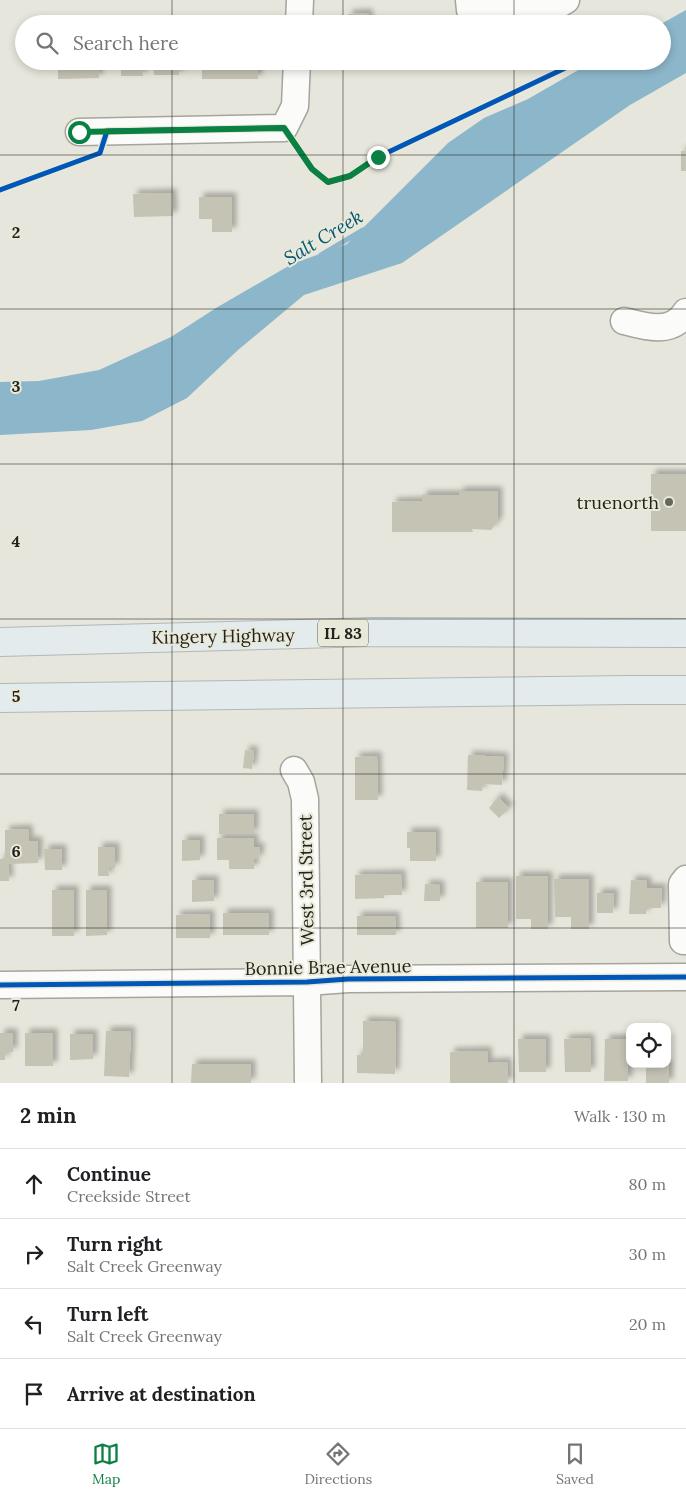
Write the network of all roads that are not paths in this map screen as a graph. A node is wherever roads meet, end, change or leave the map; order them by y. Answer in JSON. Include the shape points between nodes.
{"nodes":[{"id":1,"x":300,"y":0,"type":"edge"},
{"id":2,"x":469,"y":0,"type":"edge"},
{"id":3,"x":566,"y":0,"type":"edge"},
{"id":4,"x":299,"y":15,"type":"edge"},
{"id":5,"x":297,"y":70,"type":"edge"},
{"id":6,"x":79,"y":132,"type":"dead end"},
{"id":7,"x":686,"y":312,"type":"edge"},
{"id":8,"x":624,"y":321,"type":"dead end"},
{"id":9,"x":686,"y":633,"type":"edge"},
{"id":10,"x":0,"y":642,"type":"edge"},
{"id":11,"x":686,"y":690,"type":"edge"},
{"id":12,"x":0,"y":698,"type":"edge"},
{"id":13,"x":294,"y":770,"type":"dead end"},
{"id":14,"x":686,"y":879,"type":"edge"},
{"id":15,"x":686,"y":941,"type":"edge"},
{"id":16,"x":686,"y":977,"type":"edge"},
{"id":17,"x":307,"y":982,"type":"junction"},
{"id":18,"x":0,"y":986,"type":"edge"},
{"id":19,"x":308,"y":1083,"type":"edge"}],
"edges":[{"from":1,"to":4,"type":"street"},
{"from":2,"to":3,"type":"street","via":[[470,10]]},
{"from":5,"to":6,"type":"street","via":[[295,106],[284,128]]},
{"from":7,"to":8,"type":"street","via":[[679,322],[667,327]]},
{"from":9,"to":10,"type":"highway","name":"Kingery Highway","number":"IL 83","via":[[373,632]]},
{"from":11,"to":12,"type":"highway"},
{"from":13,"to":17,"type":"street","name":"West 3rd Street","via":[[305,799]]},
{"from":14,"to":15,"type":"street","via":[[682,884],[683,941]]},
{"from":16,"to":17,"type":"street","name":"Bonnie Brae Avenue"},
{"from":17,"to":18,"type":"street","name":"Bonnie Brae Avenue"},
{"from":17,"to":19,"type":"street","name":"West 3rd Street"}]}
